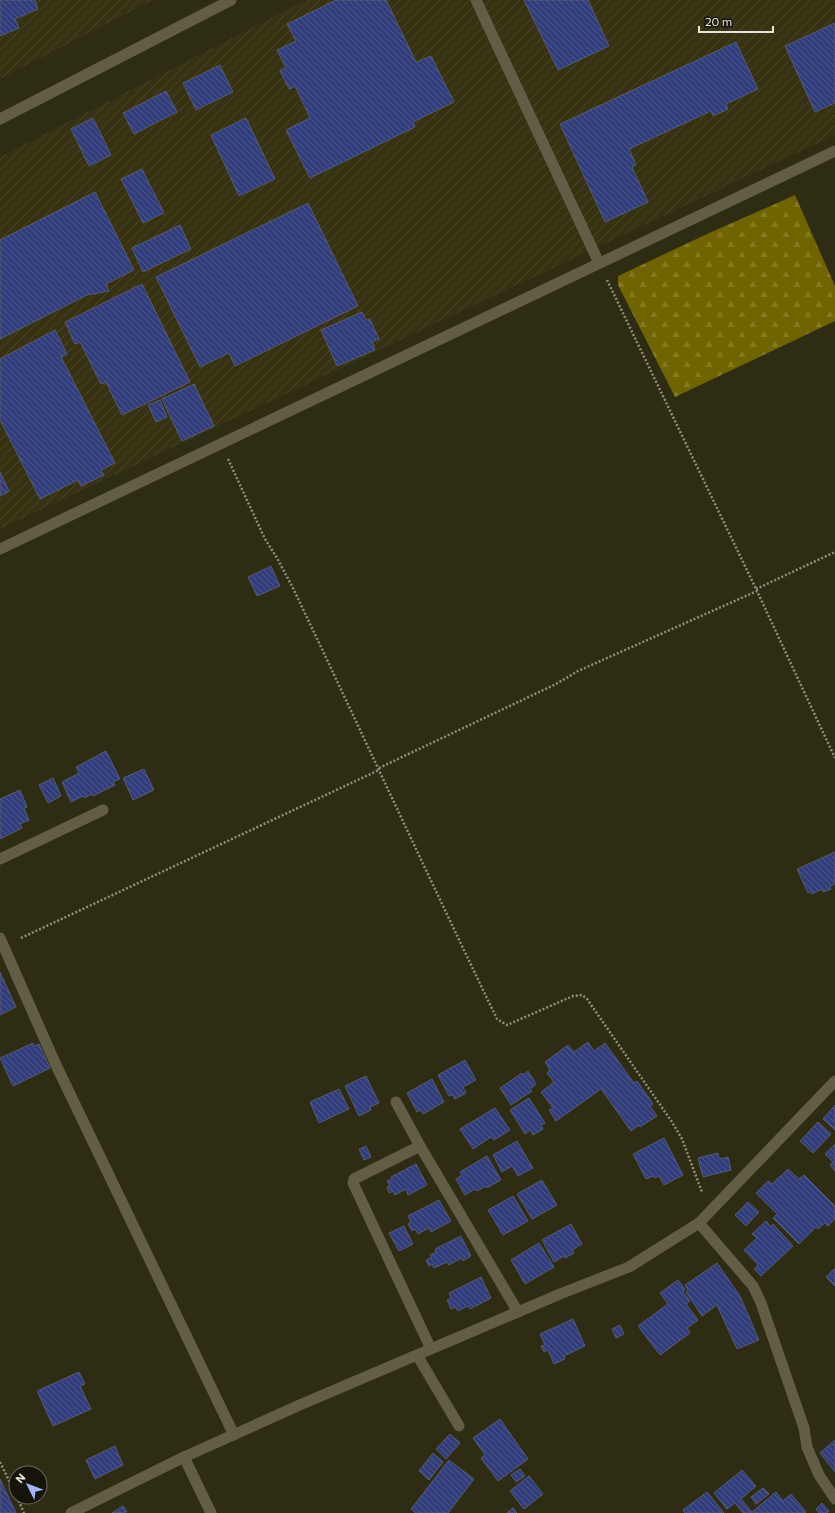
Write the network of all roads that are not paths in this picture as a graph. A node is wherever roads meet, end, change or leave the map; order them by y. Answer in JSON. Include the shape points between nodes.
{"nodes":[{"id":1,"x":231,"y":0,"type":"edge"},
{"id":2,"x":476,"y":0,"type":"edge"},
{"id":3,"x":0,"y":119,"type":"edge"},
{"id":4,"x":835,"y":151,"type":"edge"},
{"id":5,"x":599,"y":264,"type":"junction"},
{"id":6,"x":0,"y":549,"type":"edge"},
{"id":7,"x":103,"y":810,"type":"dead end"},
{"id":8,"x":0,"y":858,"type":"edge"},
{"id":9,"x":2,"y":942,"type":"edge"},
{"id":10,"x":835,"y":1081,"type":"edge"},
{"id":11,"x":396,"y":1102,"type":"dead end"},
{"id":12,"x":420,"y":1146,"type":"junction"},
{"id":13,"x":699,"y":1223,"type":"junction"},
{"id":14,"x":518,"y":1312,"type":"junction"},
{"id":15,"x":431,"y":1349,"type":"junction"},
{"id":16,"x":417,"y":1355,"type":"junction"},
{"id":17,"x":459,"y":1426,"type":"dead end"},
{"id":18,"x":234,"y":1435,"type":"junction"},
{"id":19,"x":184,"y":1457,"type":"junction"},
{"id":20,"x":835,"y":1499,"type":"edge"},
{"id":21,"x":71,"y":1513,"type":"edge"},
{"id":22,"x":210,"y":1513,"type":"edge"}],
"edges":[{"from":1,"to":3,"type":"street"},
{"from":2,"to":5,"type":"street"},
{"from":4,"to":5,"type":"street"},
{"from":5,"to":6,"type":"street"},
{"from":7,"to":8,"type":"street"},
{"from":9,"to":18,"type":"street","via":[[56,1065]]},
{"from":10,"to":13,"type":"street"},
{"from":11,"to":12,"type":"street"},
{"from":12,"to":14,"type":"street"},
{"from":12,"to":15,"type":"street","via":[[354,1179],[353,1184]]},
{"from":13,"to":14,"type":"street","via":[[629,1267]]},
{"from":13,"to":20,"type":"street","via":[[753,1286],[804,1428],[807,1447],[819,1475]]},
{"from":14,"to":15,"type":"street"},
{"from":15,"to":16,"type":"street"},
{"from":16,"to":17,"type":"street"},
{"from":16,"to":18,"type":"street"},
{"from":18,"to":19,"type":"street"},
{"from":19,"to":21,"type":"street"},
{"from":19,"to":22,"type":"street"}]}
